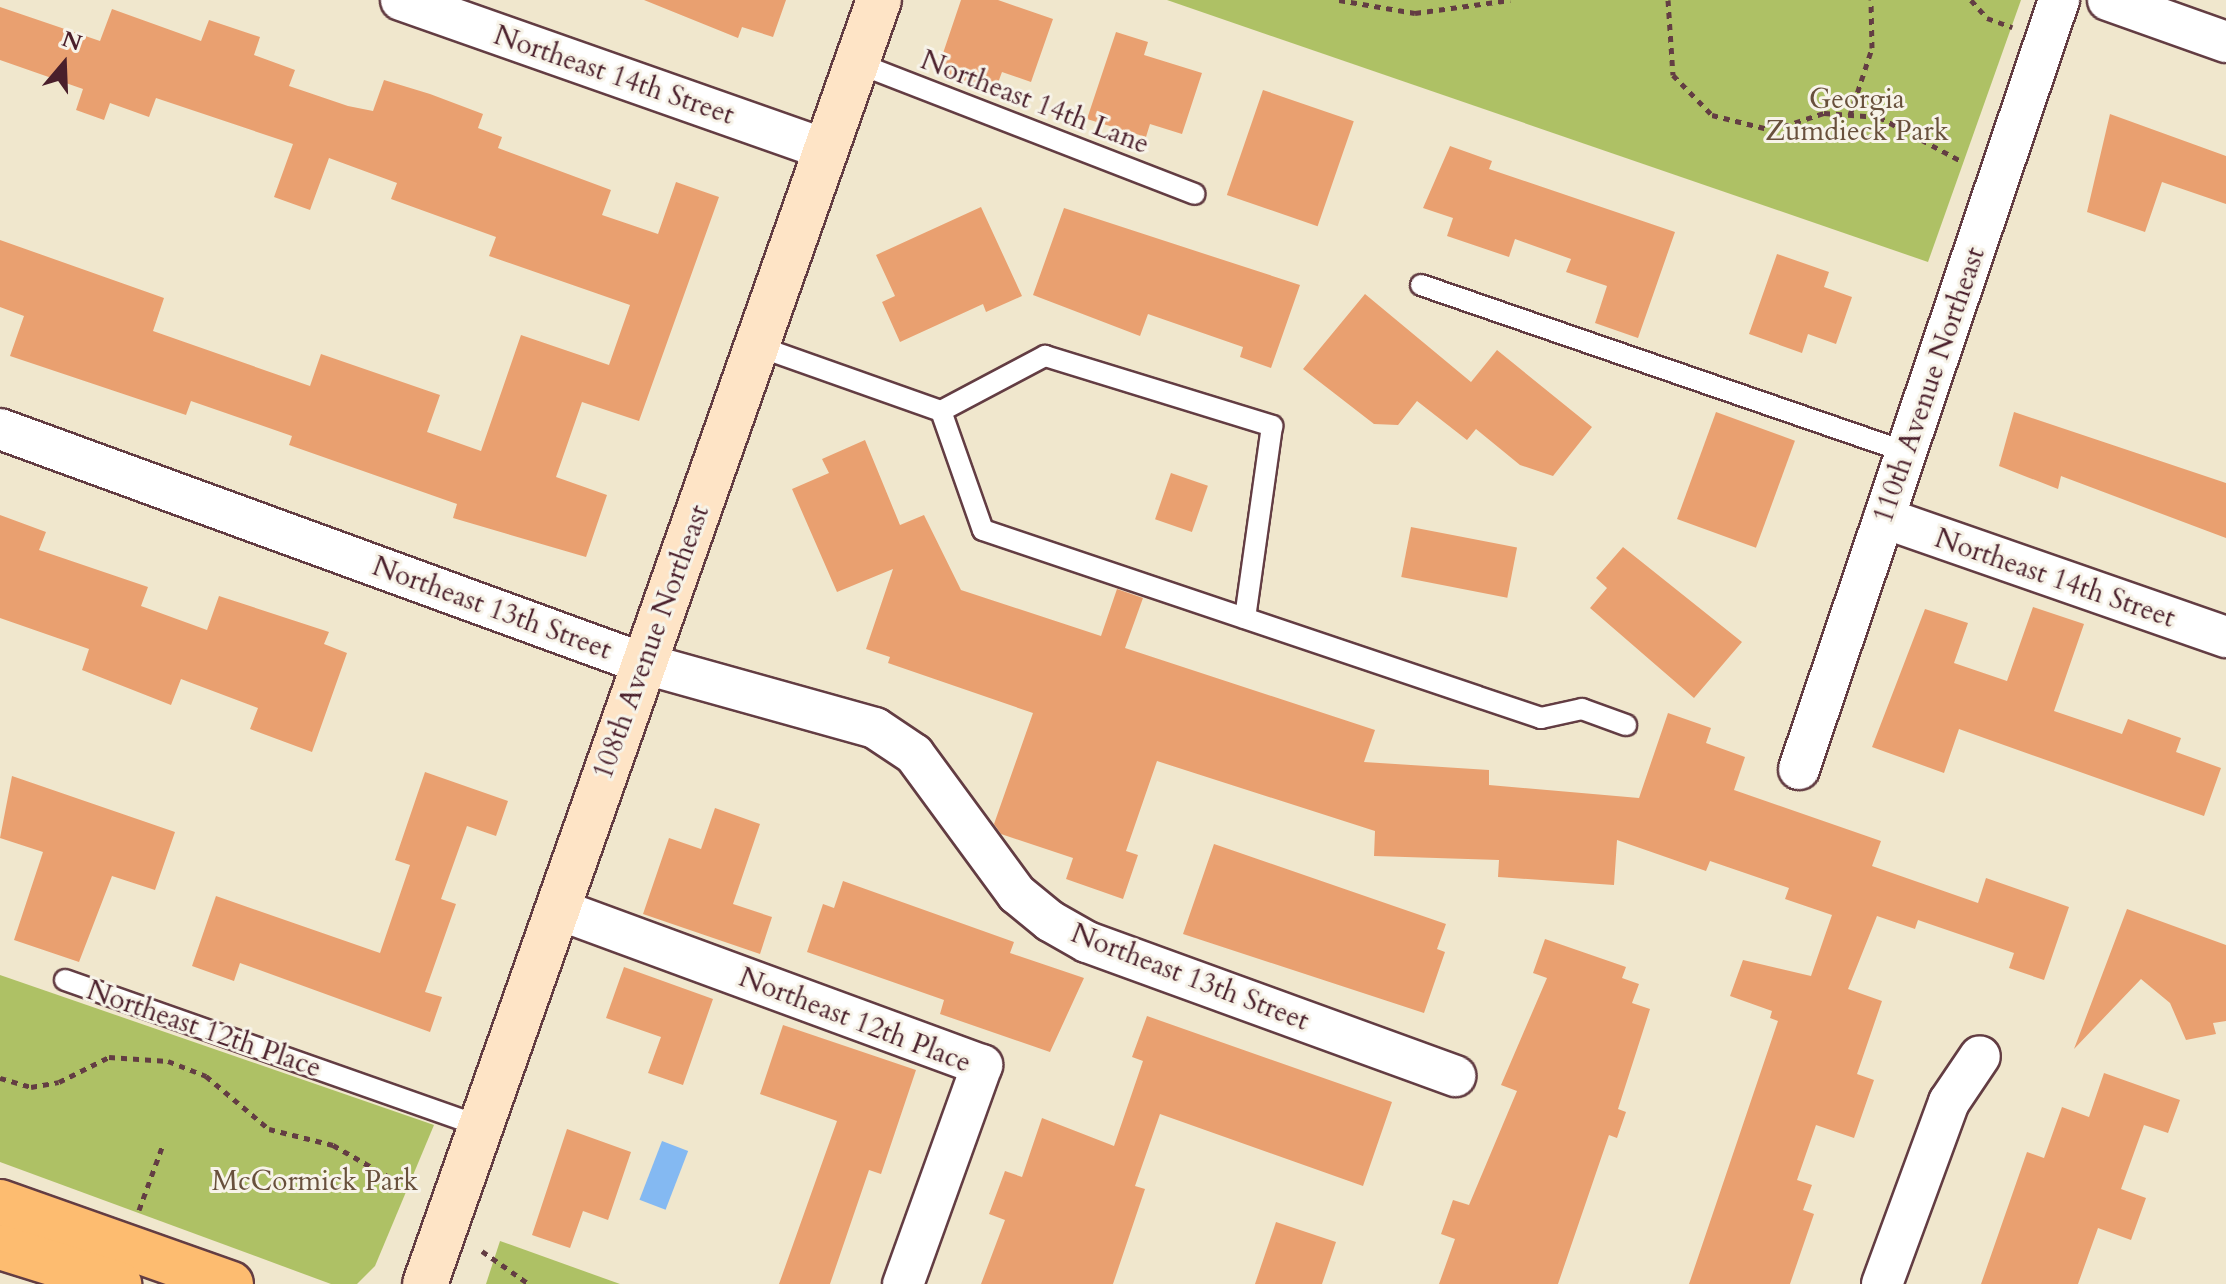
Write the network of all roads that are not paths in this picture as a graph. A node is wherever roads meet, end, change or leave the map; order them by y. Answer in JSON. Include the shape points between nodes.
{"nodes":[{"id":1,"x":401,"y":0,"type":"edge"},
{"id":2,"x":879,"y":0,"type":"edge"},
{"id":3,"x":2059,"y":0,"type":"edge"},
{"id":4,"x":2108,"y":0,"type":"edge"},
{"id":5,"x":2226,"y":42,"type":"edge"},
{"id":6,"x":857,"y":63,"type":"junction"},
{"id":7,"x":826,"y":150,"type":"junction"},
{"id":8,"x":1194,"y":194,"type":"dead end"},
{"id":9,"x":1421,"y":285,"type":"dead end"},
{"id":10,"x":757,"y":346,"type":"junction"},
{"id":11,"x":941,"y":411,"type":"junction"},
{"id":12,"x":0,"y":429,"type":"edge"},
{"id":13,"x":1906,"y":452,"type":"junction"},
{"id":14,"x":1884,"y":518,"type":"junction"},
{"id":15,"x":1245,"y":618,"type":"junction"},
{"id":16,"x":2226,"y":637,"type":"edge"},
{"id":17,"x":642,"y":663,"type":"junction"},
{"id":18,"x":1626,"y":725,"type":"dead end"},
{"id":19,"x":1799,"y":769,"type":"dead end"},
{"id":20,"x":557,"y":909,"type":"junction"},
{"id":21,"x":65,"y":980,"type":"dead end"},
{"id":22,"x":1980,"y":1056,"type":"dead end"},
{"id":23,"x":1455,"y":1076,"type":"dead end"},
{"id":24,"x":479,"y":1126,"type":"junction"},
{"id":25,"x":0,"y":1202,"type":"edge"},
{"id":26,"x":0,"y":1247,"type":"edge"},
{"id":27,"x":119,"y":1284,"type":"edge"},
{"id":28,"x":231,"y":1284,"type":"edge"},
{"id":29,"x":425,"y":1284,"type":"edge"},
{"id":30,"x":903,"y":1284,"type":"edge"},
{"id":31,"x":1882,"y":1284,"type":"edge"}],
"edges":[{"from":1,"to":7,"type":"street","name":"Northeast 14th Street"},
{"from":2,"to":6,"type":"main road","name":"108th Avenue Northeast"},
{"from":3,"to":13,"type":"street","name":"110th Avenue Northeast"},
{"from":4,"to":5,"type":"street"},
{"from":6,"to":7,"type":"main road","name":"108th Avenue Northeast"},
{"from":6,"to":8,"type":"lane","name":"Northeast 14th Lane"},
{"from":7,"to":10,"type":"main road","name":"108th Avenue Northeast"},
{"from":9,"to":13,"type":"lane"},
{"from":10,"to":11,"type":"lane"},
{"from":10,"to":17,"type":"main road","name":"108th Avenue Northeast"},
{"from":11,"to":15,"type":"lane","via":[[983,530]]},
{"from":11,"to":15,"type":"lane","via":[[1045,356],[1272,426]]},
{"from":12,"to":17,"type":"street","name":"Northeast 13th Street"},
{"from":13,"to":14,"type":"street","name":"110th Avenue Northeast"},
{"from":14,"to":16,"type":"street","name":"Northeast 14th Street"},
{"from":14,"to":19,"type":"street","name":"110th Avenue Northeast"},
{"from":15,"to":18,"type":"lane","via":[[1541,718],[1582,709]]},
{"from":17,"to":20,"type":"main road","name":"108th Avenue Northeast"},
{"from":17,"to":23,"type":"street","name":"Northeast 13th Street","via":[[875,728],[914,754],[1017,894],[1050,921],[1087,942]]},
{"from":20,"to":24,"type":"main road","name":"108th Avenue Northeast"},
{"from":20,"to":30,"type":"street","name":"Northeast 12th Place","via":[[982,1065]]},
{"from":21,"to":24,"type":"lane","name":"Northeast 12th Place"},
{"from":22,"to":31,"type":"street","via":[[1949,1102]]},
{"from":24,"to":29,"type":"main road","name":"108th Avenue Northeast"},
{"from":25,"to":28,"type":"main road"},
{"from":26,"to":27,"type":"main road"}]}
